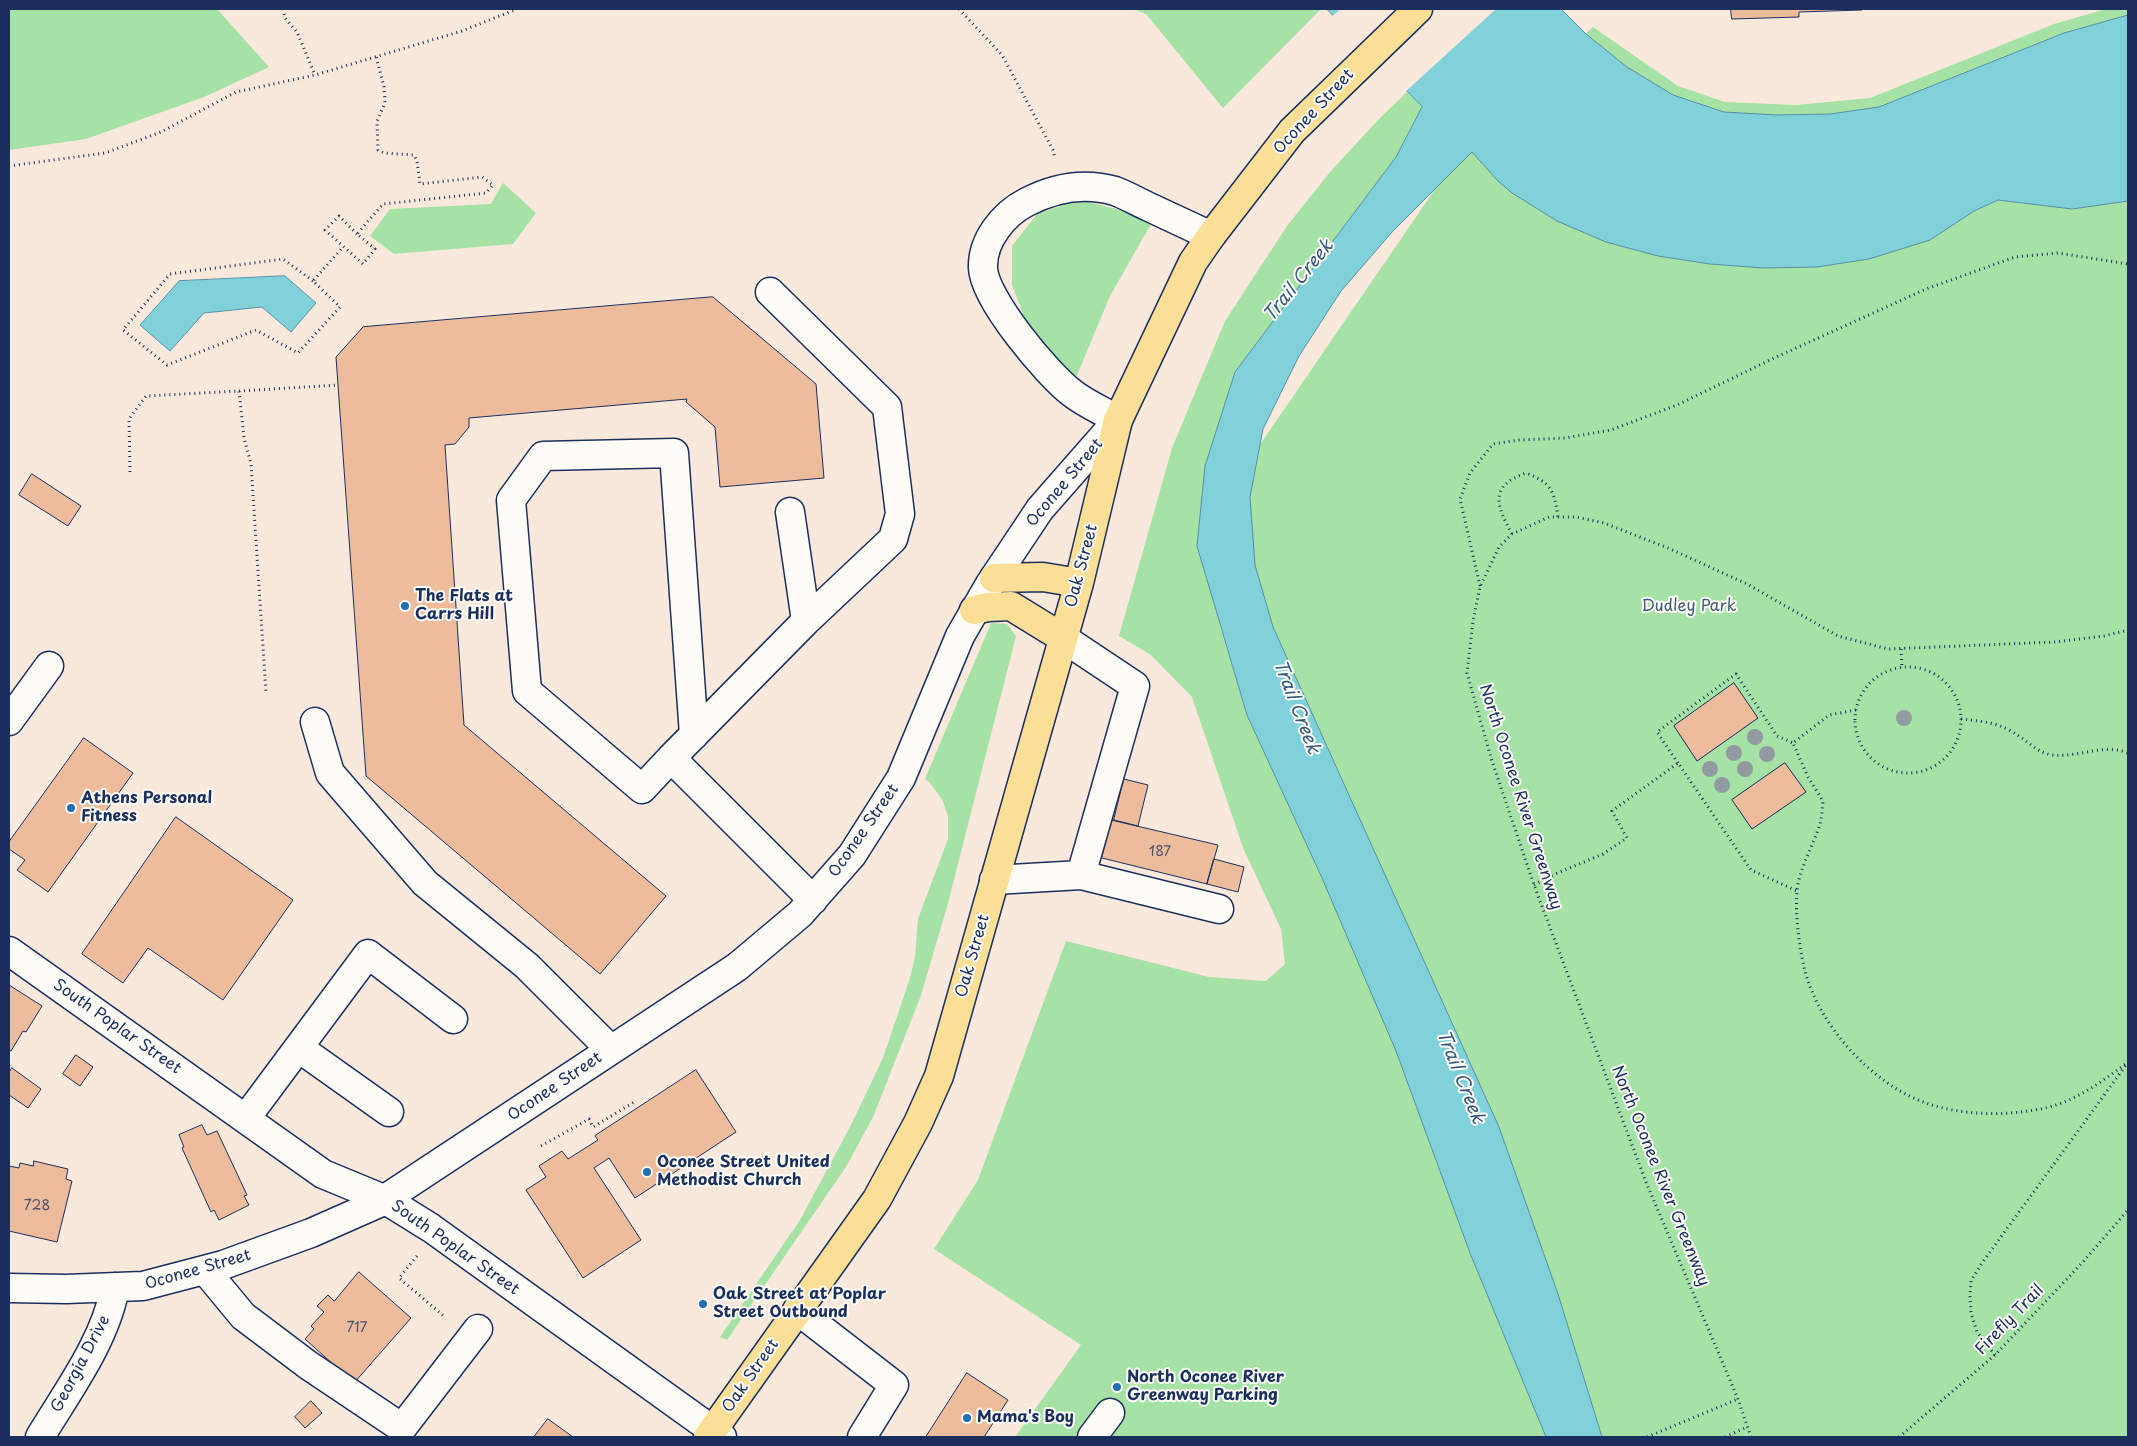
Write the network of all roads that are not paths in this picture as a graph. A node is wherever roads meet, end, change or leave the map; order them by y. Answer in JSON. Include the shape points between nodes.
{"nodes":[{"id":1,"x":1418,"y":9,"type":"edge"},
{"id":2,"x":1211,"y":236,"type":"junction"},
{"id":3,"x":770,"y":292,"type":"dead end"},
{"id":4,"x":1118,"y":420,"type":"junction"},
{"id":5,"x":790,"y":512,"type":"dead end"},
{"id":6,"x":994,"y":578,"type":"junction"},
{"id":7,"x":1078,"y":583,"type":"junction"},
{"id":8,"x":974,"y":610,"type":"junction"},
{"id":9,"x":806,"y":621,"type":"junction"},
{"id":10,"x":1063,"y":638,"type":"junction"},
{"id":11,"x":49,"y":666,"type":"dead end"},
{"id":12,"x":9,"y":721,"type":"edge"},
{"id":13,"x":315,"y":722,"type":"dead end"},
{"id":14,"x":694,"y":735,"type":"junction"},
{"id":15,"x":671,"y":758,"type":"junction"},
{"id":16,"x":1081,"y":875,"type":"junction"},
{"id":17,"x":994,"y":880,"type":"junction"},
{"id":18,"x":814,"y":900,"type":"junction"},
{"id":19,"x":1219,"y":910,"type":"dead end"},
{"id":20,"x":9,"y":951,"type":"edge"},
{"id":21,"x":453,"y":1019,"type":"dead end"},
{"id":22,"x":299,"y":1048,"type":"junction"},
{"id":23,"x":611,"y":1050,"type":"junction"},
{"id":24,"x":389,"y":1112,"type":"dead end"},
{"id":25,"x":246,"y":1118,"type":"junction"},
{"id":26,"x":386,"y":1200,"type":"junction"},
{"id":27,"x":205,"y":1270,"type":"junction"},
{"id":28,"x":9,"y":1288,"type":"edge"},
{"id":29,"x":115,"y":1288,"type":"junction"},
{"id":30,"x":797,"y":1310,"type":"junction"},
{"id":31,"x":474,"y":1333,"type":"road end"},
{"id":32,"x":1110,"y":1413,"type":"dead end"},
{"id":33,"x":714,"y":1435,"type":"edge"},
{"id":34,"x":40,"y":1437,"type":"edge"},
{"id":35,"x":862,"y":1437,"type":"edge"},
{"id":36,"x":1092,"y":1437,"type":"edge"}],
"edges":[{"from":1,"to":2,"type":"main road","name":"Oconee Street","via":[[1292,131]]},
{"from":2,"to":4,"type":"main road","name":"Oconee Street","via":[[1193,262]]},
{"from":2,"to":4,"type":"street","via":[[1115,191],[1086,187],[1060,189],[1020,205],[992,232],[983,269],[990,291],[1041,363],[1071,392]]},
{"from":3,"to":9,"type":"street","via":[[887,407],[900,514],[893,538]]},
{"from":4,"to":6,"type":"street","name":"Oconee Street","via":[[1040,509]]},
{"from":4,"to":7,"type":"main road","name":"Oak Street"},
{"from":5,"to":9,"type":"street"},
{"from":6,"to":7,"type":"main road","via":[[1043,577]]},
{"from":6,"to":8,"type":"street","name":"Oconee Street"},
{"from":7,"to":10,"type":"main road","name":"Oak Street"},
{"from":8,"to":10,"type":"main road","via":[[1011,606]]},
{"from":8,"to":18,"type":"street","name":"Oconee Street","via":[[901,778],[852,855]]},
{"from":9,"to":14,"type":"street"},
{"from":10,"to":16,"type":"street","via":[[1135,686]]},
{"from":10,"to":17,"type":"main road","name":"Oak Street"},
{"from":11,"to":12,"type":"street"},
{"from":13,"to":23,"type":"street","via":[[330,774],[425,884],[527,966]]},
{"from":14,"to":15,"type":"street"},
{"from":14,"to":15,"type":"street","via":[[674,452],[543,456],[511,500],[526,691],[642,789]]},
{"from":15,"to":18,"type":"street"},
{"from":16,"to":17,"type":"street"},
{"from":16,"to":19,"type":"street"},
{"from":17,"to":30,"type":"main road","name":"Oak Street","via":[[939,1076],[918,1123],[876,1199]]},
{"from":18,"to":23,"type":"street","name":"Oconee Street","via":[[786,928],[737,967]]},
{"from":20,"to":25,"type":"street","name":"South Poplar Street"},
{"from":21,"to":22,"type":"street","via":[[368,954]]},
{"from":22,"to":24,"type":"street"},
{"from":22,"to":25,"type":"street"},
{"from":23,"to":26,"type":"street","name":"Oconee Street"},
{"from":25,"to":26,"type":"street","name":"South Poplar Street","via":[[323,1174]]},
{"from":26,"to":27,"type":"street","name":"Oconee Street","via":[[311,1233]]},
{"from":26,"to":33,"type":"street","name":"South Poplar Street","via":[[431,1228]]},
{"from":27,"to":29,"type":"street","name":"Oconee Street","via":[[143,1286]]},
{"from":27,"to":31,"type":"street","via":[[243,1316],[308,1365],[402,1428]]},
{"from":28,"to":29,"type":"street","name":"Oconee Street"},
{"from":29,"to":34,"type":"street","name":"Georgia Drive","via":[[112,1305],[96,1342]]},
{"from":30,"to":33,"type":"main road","name":"Oak Street"},
{"from":30,"to":35,"type":"street","via":[[894,1385]]},
{"from":32,"to":36,"type":"street"}]}
